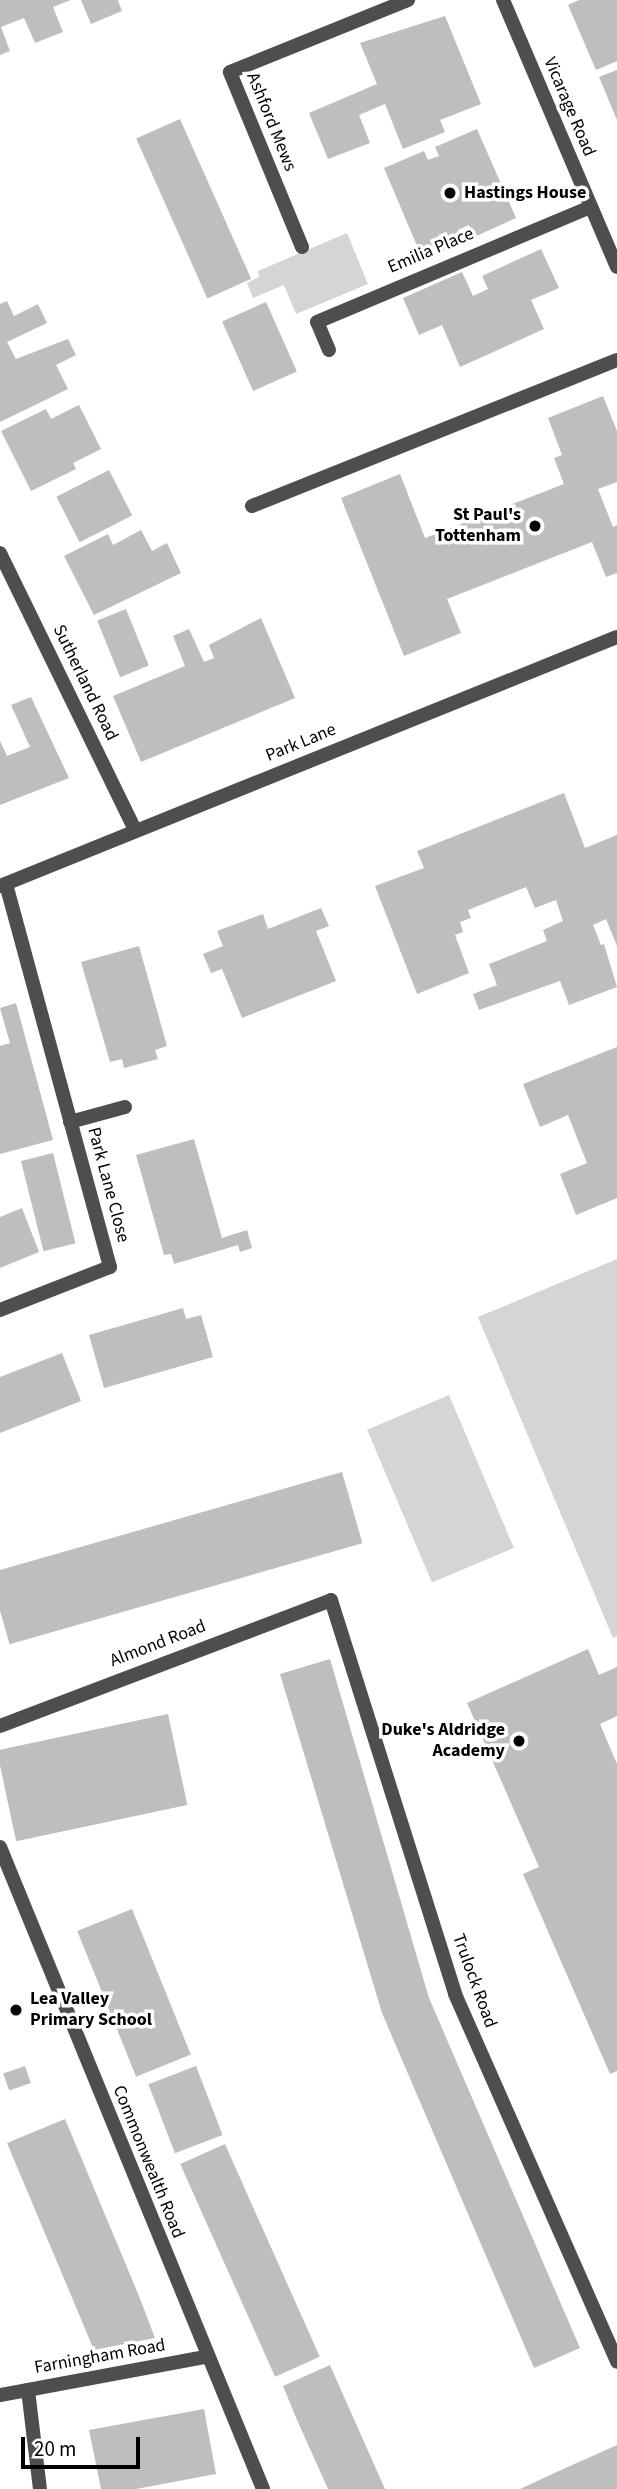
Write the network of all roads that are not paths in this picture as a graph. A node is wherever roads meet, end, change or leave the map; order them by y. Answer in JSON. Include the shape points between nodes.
{"nodes":[{"id":1,"x":408,"y":0,"type":"edge"},
{"id":2,"x":503,"y":0,"type":"edge"},
{"id":3,"x":591,"y":207,"type":"junction"},
{"id":4,"x":302,"y":247,"type":"dead end"},
{"id":5,"x":617,"y":267,"type":"edge"},
{"id":6,"x":329,"y":351,"type":"dead end"},
{"id":7,"x":617,"y":360,"type":"edge"},
{"id":8,"x":252,"y":506,"type":"dead end"},
{"id":9,"x":0,"y":553,"type":"edge"},
{"id":10,"x":617,"y":637,"type":"edge"},
{"id":11,"x":135,"y":830,"type":"junction"},
{"id":12,"x":3,"y":885,"type":"edge"},
{"id":13,"x":125,"y":1107,"type":"dead end"},
{"id":14,"x":71,"y":1122,"type":"junction"},
{"id":15,"x":0,"y":1310,"type":"edge"},
{"id":16,"x":331,"y":1600,"type":"joint"},
{"id":17,"x":0,"y":1726,"type":"edge"},
{"id":18,"x":0,"y":1847,"type":"edge"},
{"id":19,"x":206,"y":2357,"type":"junction"},
{"id":20,"x":617,"y":2362,"type":"edge"},
{"id":21,"x":28,"y":2390,"type":"junction"},
{"id":22,"x":0,"y":2395,"type":"edge"},
{"id":23,"x":40,"y":2489,"type":"edge"},
{"id":24,"x":263,"y":2489,"type":"edge"}],
"edges":[{"from":1,"to":4,"type":"street","name":"Ashford Mews","via":[[230,72]]},
{"from":2,"to":3,"type":"street","name":"Vicarage Road"},
{"from":3,"to":5,"type":"street","name":"Vicarage Road"},
{"from":3,"to":6,"type":"street","name":"Emilia Place","via":[[317,322]]},
{"from":7,"to":8,"type":"street"},
{"from":9,"to":11,"type":"street","name":"Sutherland Road"},
{"from":10,"to":11,"type":"street","name":"Park Lane"},
{"from":11,"to":12,"type":"street","name":"Park Lane"},
{"from":12,"to":14,"type":"street","name":"Park Lane Close"},
{"from":13,"to":14,"type":"street","name":"Park Lane Close"},
{"from":14,"to":15,"type":"street","name":"Park Lane Close","via":[[110,1267]]},
{"from":16,"to":17,"type":"street","name":"Almond Road"},
{"from":16,"to":20,"type":"street","name":"Trulock Road","via":[[455,1994]]},
{"from":18,"to":19,"type":"street","name":"Commonwealth Road"},
{"from":19,"to":21,"type":"street","name":"Farningham Road"},
{"from":19,"to":24,"type":"street","name":"Commonwealth Road"},
{"from":21,"to":22,"type":"street","name":"Farningham Road"},
{"from":21,"to":23,"type":"street"}]}
